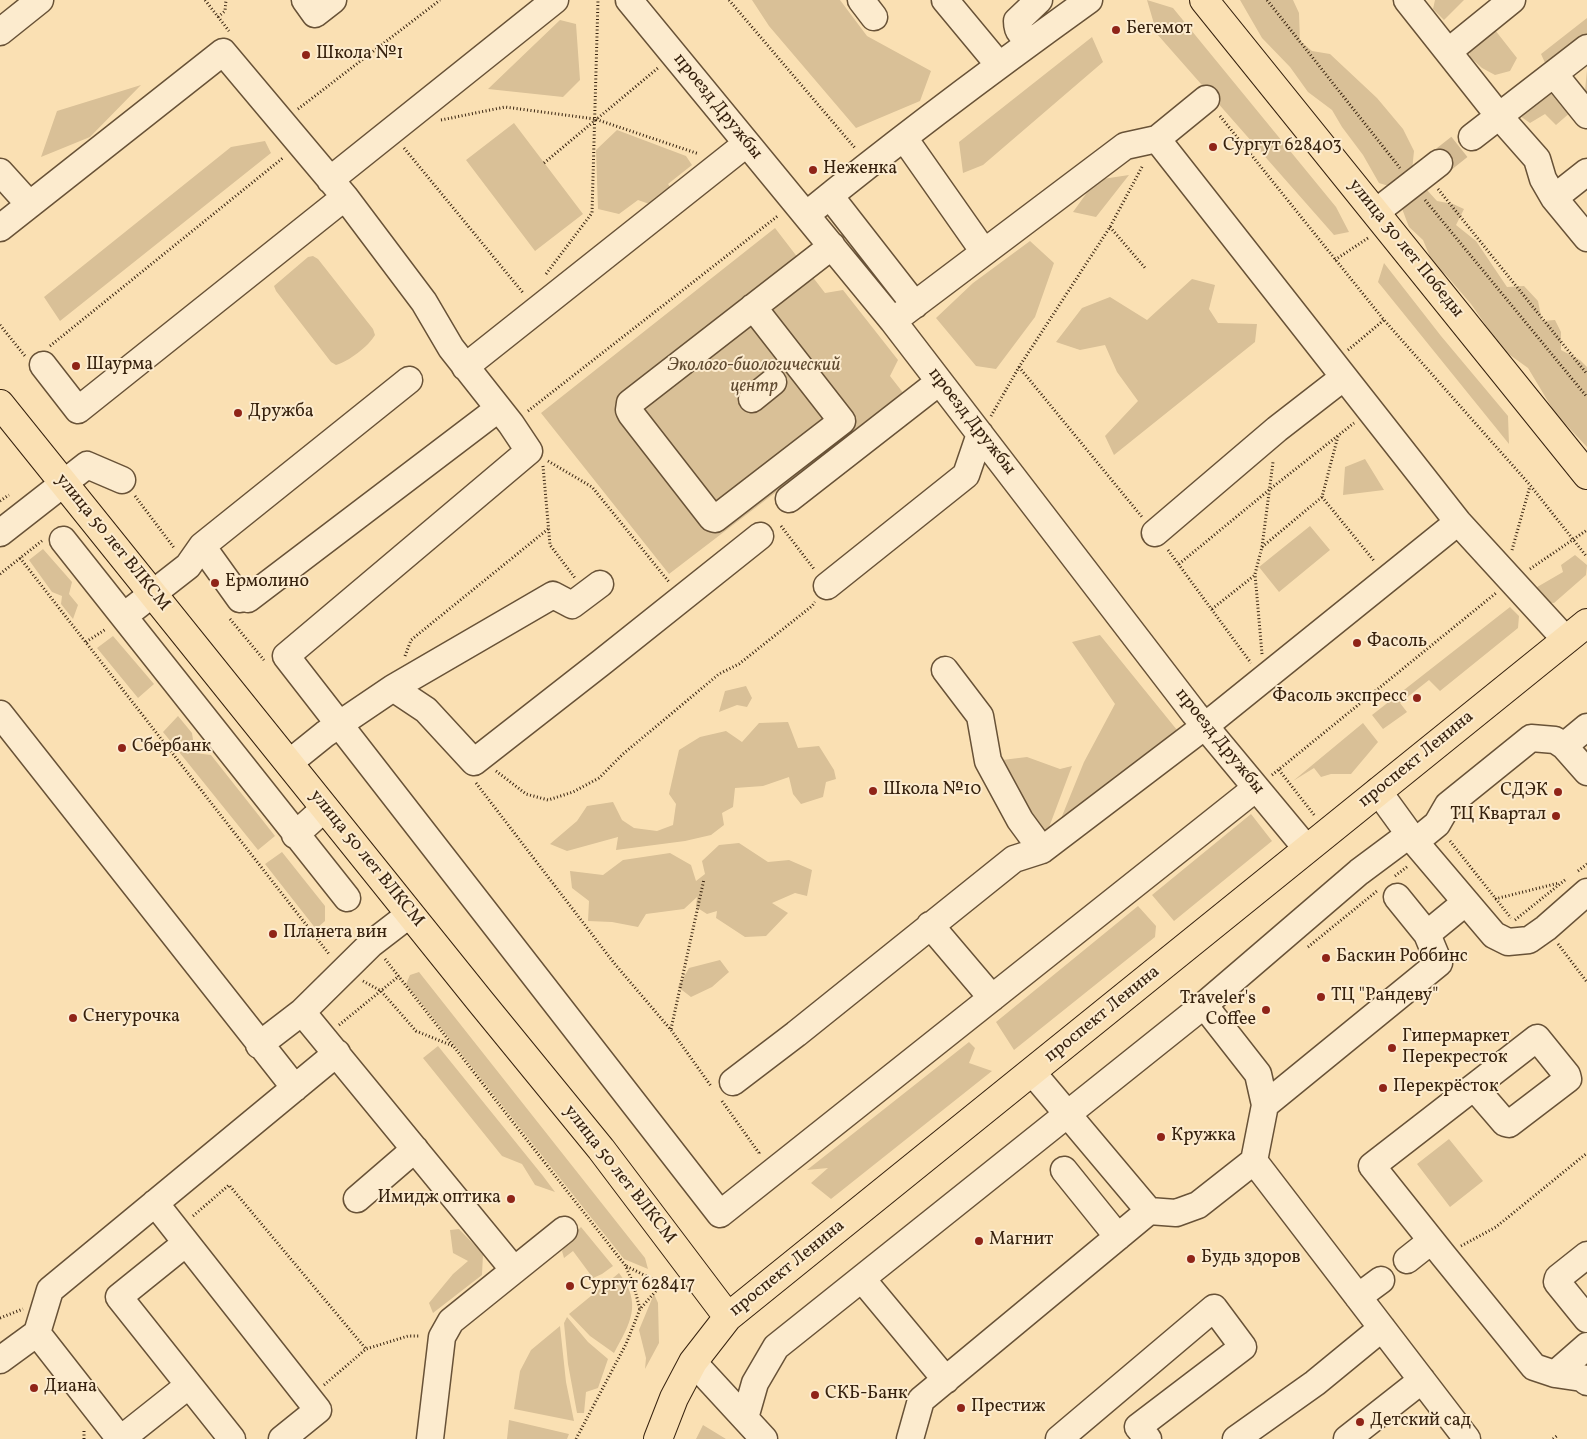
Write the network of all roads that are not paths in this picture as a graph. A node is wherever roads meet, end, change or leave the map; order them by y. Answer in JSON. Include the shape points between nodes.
{"nodes":[{"id":1,"x":40,"y":0,"type":"edge"},
{"id":2,"x":305,"y":0,"type":"edge"},
{"id":3,"x":333,"y":0,"type":"edge"},
{"id":4,"x":555,"y":0,"type":"edge"},
{"id":5,"x":628,"y":0,"type":"edge"},
{"id":6,"x":945,"y":0,"type":"edge"},
{"id":7,"x":1040,"y":0,"type":"edge"},
{"id":8,"x":1089,"y":0,"type":"edge"},
{"id":9,"x":1204,"y":0,"type":"edge"},
{"id":10,"x":1407,"y":0,"type":"edge"},
{"id":11,"x":1512,"y":0,"type":"edge"},
{"id":12,"x":0,"y":32,"type":"edge"},
{"id":13,"x":1032,"y":40,"type":"junction"},
{"id":14,"x":1587,"y":48,"type":"edge"},
{"id":15,"x":1449,"y":51,"type":"junction"},
{"id":16,"x":999,"y":65,"type":"junction"},
{"id":17,"x":1554,"y":74,"type":"junction"},
{"id":18,"x":1206,"y":99,"type":"road end"},
{"id":19,"x":1587,"y":115,"type":"edge"},
{"id":20,"x":1499,"y":116,"type":"junction"},
{"id":21,"x":1472,"y":137,"type":"tunnel mouth"},
{"id":22,"x":904,"y":138,"type":"junction"},
{"id":23,"x":1157,"y":139,"type":"junction"},
{"id":24,"x":746,"y":144,"type":"junction"},
{"id":25,"x":1432,"y":168,"type":"tunnel mouth"},
{"id":26,"x":0,"y":172,"type":"edge"},
{"id":27,"x":1587,"y":172,"type":"edge"},
{"id":28,"x":338,"y":188,"type":"junction"},
{"id":29,"x":830,"y":196,"type":"junction"},
{"id":30,"x":1554,"y":198,"type":"junction"},
{"id":31,"x":29,"y":204,"type":"junction"},
{"id":32,"x":801,"y":209,"type":"junction"},
{"id":33,"x":1376,"y":212,"type":"junction"},
{"id":34,"x":0,"y":228,"type":"edge"},
{"id":35,"x":1587,"y":238,"type":"edge"},
{"id":36,"x":832,"y":246,"type":"junction"},
{"id":37,"x":984,"y":252,"type":"junction"},
{"id":38,"x":915,"y":305,"type":"junction"},
{"id":39,"x":754,"y":307,"type":"junction"},
{"id":40,"x":893,"y":321,"type":"junction"},
{"id":41,"x":44,"y":357,"type":"road end"},
{"id":42,"x":465,"y":367,"type":"junction"},
{"id":43,"x":1338,"y":370,"type":"junction"},
{"id":44,"x":782,"y":374,"type":"junction"},
{"id":45,"x":409,"y":380,"type":"dead end"},
{"id":46,"x":939,"y":382,"type":"junction"},
{"id":47,"x":752,"y":399,"type":"dead end"},
{"id":48,"x":0,"y":404,"type":"edge"},
{"id":49,"x":505,"y":416,"type":"junction"},
{"id":50,"x":980,"y":434,"type":"junction"},
{"id":51,"x":1587,"y":475,"type":"edge"},
{"id":52,"x":122,"y":480,"type":"dead end"},
{"id":53,"x":63,"y":482,"type":"junction"},
{"id":54,"x":789,"y":499,"type":"dead end"},
{"id":55,"x":1458,"y":522,"type":"junction"},
{"id":56,"x":1155,"y":532,"type":"dead end"},
{"id":57,"x":0,"y":533,"type":"edge"},
{"id":58,"x":760,"y":536,"type":"road end"},
{"id":59,"x":55,"y":539,"type":"road end"},
{"id":60,"x":202,"y":546,"type":"junction"},
{"id":61,"x":827,"y":586,"type":"road end"},
{"id":62,"x":594,"y":589,"type":"road end"},
{"id":63,"x":153,"y":594,"type":"junction"},
{"id":64,"x":124,"y":616,"type":"junction"},
{"id":65,"x":1587,"y":623,"type":"edge"},
{"id":66,"x":1566,"y":640,"type":"junction"},
{"id":67,"x":945,"y":670,"type":"dead end"},
{"id":68,"x":393,"y":688,"type":"junction"},
{"id":69,"x":0,"y":714,"type":"edge"},
{"id":70,"x":339,"y":724,"type":"junction"},
{"id":71,"x":1205,"y":726,"type":"junction"},
{"id":72,"x":1587,"y":727,"type":"edge"},
{"id":73,"x":1564,"y":746,"type":"junction"},
{"id":74,"x":289,"y":763,"type":"junction"},
{"id":75,"x":1587,"y":771,"type":"edge"},
{"id":76,"x":1256,"y":788,"type":"junction"},
{"id":77,"x":1378,"y":791,"type":"junction"},
{"id":78,"x":325,"y":808,"type":"junction"},
{"id":79,"x":295,"y":835,"type":"junction"},
{"id":80,"x":1412,"y":838,"type":"junction"},
{"id":81,"x":1042,"y":850,"type":"junction"},
{"id":82,"x":1307,"y":850,"type":"junction"},
{"id":83,"x":1576,"y":881,"type":"edge"},
{"id":84,"x":1396,"y":897,"type":"dead end"},
{"id":85,"x":346,"y":898,"type":"dead end"},
{"id":86,"x":1469,"y":905,"type":"junction"},
{"id":87,"x":410,"y":914,"type":"junction"},
{"id":88,"x":930,"y":925,"type":"junction"},
{"id":89,"x":1427,"y":934,"type":"junction"},
{"id":90,"x":992,"y":998,"type":"junction"},
{"id":91,"x":1204,"y":1005,"type":"junction"},
{"id":92,"x":302,"y":1012,"type":"junction"},
{"id":93,"x":260,"y":1045,"type":"junction"},
{"id":94,"x":330,"y":1045,"type":"junction"},
{"id":95,"x":1032,"y":1072,"type":"junction"},
{"id":96,"x":1474,"y":1087,"type":"dead end"},
{"id":97,"x":295,"y":1088,"type":"junction"},
{"id":98,"x":723,"y":1091,"type":"road end"},
{"id":99,"x":1265,"y":1105,"type":"junction"},
{"id":100,"x":1067,"y":1114,"type":"junction"},
{"id":101,"x":415,"y":1149,"type":"junction"},
{"id":102,"x":1254,"y":1161,"type":"junction"},
{"id":103,"x":1064,"y":1170,"type":"dead end"},
{"id":104,"x":357,"y":1198,"type":"dead end"},
{"id":105,"x":155,"y":1203,"type":"junction"},
{"id":106,"x":1149,"y":1211,"type":"junction"},
{"id":107,"x":564,"y":1230,"type":"dead end"},
{"id":108,"x":181,"y":1237,"type":"junction"},
{"id":109,"x":1118,"y":1237,"type":"junction"},
{"id":110,"x":1437,"y":1248,"type":"junction"},
{"id":111,"x":1587,"y":1254,"type":"edge"},
{"id":112,"x":1407,"y":1260,"type":"dead end"},
{"id":113,"x":514,"y":1270,"type":"junction"},
{"id":114,"x":862,"y":1279,"type":"junction"},
{"id":115,"x":1381,"y":1280,"type":"dead end"},
{"id":116,"x":1358,"y":1297,"type":"junction"},
{"id":117,"x":728,"y":1317,"type":"junction"},
{"id":118,"x":1587,"y":1318,"type":"edge"},
{"id":119,"x":1382,"y":1328,"type":"junction"},
{"id":120,"x":37,"y":1333,"type":"junction"},
{"id":121,"x":1587,"y":1346,"type":"edge"},
{"id":122,"x":0,"y":1360,"type":"edge"},
{"id":123,"x":693,"y":1362,"type":"junction"},
{"id":124,"x":1555,"y":1374,"type":"junction"},
{"id":125,"x":946,"y":1380,"type":"junction"},
{"id":126,"x":1422,"y":1380,"type":"junction"},
{"id":127,"x":1587,"y":1382,"type":"edge"},
{"id":128,"x":189,"y":1385,"type":"junction"},
{"id":129,"x":756,"y":1432,"type":"edge"},
{"id":130,"x":1350,"y":1438,"type":"edge"},
{"id":131,"x":120,"y":1439,"type":"edge"},
{"id":132,"x":232,"y":1439,"type":"edge"},
{"id":133,"x":282,"y":1439,"type":"edge"},
{"id":134,"x":430,"y":1439,"type":"edge"},
{"id":135,"x":658,"y":1439,"type":"edge"},
{"id":136,"x":910,"y":1439,"type":"edge"},
{"id":137,"x":1059,"y":1439,"type":"edge"},
{"id":138,"x":1148,"y":1439,"type":"edge"},
{"id":139,"x":1236,"y":1439,"type":"edge"},
{"id":140,"x":1466,"y":1439,"type":"edge"}],
"edges":[{"from":1,"to":12,"type":"street"},
{"from":2,"to":3,"type":"street","via":[[315,14]]},
{"from":4,"to":28,"type":"street","via":[[390,131]]},
{"from":5,"to":24,"type":"street","name":"проезд Дружбы"},
{"from":6,"to":16,"type":"street"},
{"from":7,"to":13,"type":"street","via":[[1017,21],[1020,34]]},
{"from":8,"to":13,"type":"street"},
{"from":9,"to":33,"type":"main road","name":"улица 30 лет Победы"},
{"from":10,"to":15,"type":"street"},
{"from":11,"to":15,"type":"street"},
{"from":13,"to":16,"type":"street"},
{"from":14,"to":17,"type":"street"},
{"from":15,"to":20,"type":"street"},
{"from":16,"to":22,"type":"street"},
{"from":17,"to":19,"type":"street"},
{"from":17,"to":20,"type":"street"},
{"from":18,"to":23,"type":"street"},
{"from":20,"to":21,"type":"street"},
{"from":20,"to":30,"type":"street","via":[[1537,159]]},
{"from":22,"to":29,"type":"street"},
{"from":22,"to":37,"type":"street"},
{"from":23,"to":37,"type":"street","via":[[1126,146]]},
{"from":23,"to":43,"type":"street"},
{"from":24,"to":32,"type":"street","name":"проезд Дружбы"},
{"from":24,"to":42,"type":"street"},
{"from":25,"to":33,"type":"street"},
{"from":26,"to":31,"type":"street"},
{"from":27,"to":30,"type":"street"},
{"from":28,"to":31,"type":"street","via":[[223,52]]},
{"from":28,"to":41,"type":"street","via":[[78,410]]},
{"from":28,"to":42,"type":"street","via":[[424,302]]},
{"from":29,"to":32,"type":"street"},
{"from":29,"to":38,"type":"street"},
{"from":30,"to":35,"type":"street"},
{"from":31,"to":34,"type":"street"},
{"from":32,"to":36,"type":"street","name":"проезд Дружбы"},
{"from":33,"to":51,"type":"main road","name":"улица 30 лет Победы"},
{"from":36,"to":39,"type":"street"},
{"from":36,"to":40,"type":"street","name":"проезд Дружбы"},
{"from":37,"to":38,"type":"street"},
{"from":38,"to":40,"type":"street"},
{"from":39,"to":44,"type":"street"},
{"from":39,"to":44,"type":"street","via":[[629,407],[631,414],[713,519],[842,422]]},
{"from":40,"to":46,"type":"street","name":"проезд Дружбы"},
{"from":42,"to":49,"type":"street"},
{"from":43,"to":55,"type":"street"},
{"from":43,"to":56,"type":"street","via":[[1277,429]]},
{"from":44,"to":47,"type":"street"},
{"from":45,"to":60,"type":"street"},
{"from":46,"to":50,"type":"street","name":"проезд Дружбы"},
{"from":46,"to":54,"type":"street"},
{"from":48,"to":53,"type":"main road","name":"улица 50 лет ВЛКСМ"},
{"from":49,"to":60,"type":"street","via":[[244,599]]},
{"from":49,"to":70,"type":"street","via":[[529,451],[286,656]]},
{"from":50,"to":61,"type":"street","via":[[966,475]]},
{"from":50,"to":71,"type":"street","name":"проезд Дружбы"},
{"from":52,"to":53,"type":"street","via":[[87,465]]},
{"from":53,"to":57,"type":"street"},
{"from":53,"to":63,"type":"main road","name":"улица 50 лет ВЛКСМ"},
{"from":55,"to":66,"type":"street"},
{"from":55,"to":71,"type":"street"},
{"from":58,"to":68,"type":"street","via":[[474,762],[426,710]]},
{"from":59,"to":64,"type":"street"},
{"from":60,"to":63,"type":"street","via":[[188,566]]},
{"from":62,"to":68,"type":"street","via":[[572,604],[553,595]]},
{"from":63,"to":64,"type":"street"},
{"from":63,"to":74,"type":"main road","name":"улица 50 лет ВЛКСМ"},
{"from":64,"to":79,"type":"street"},
{"from":65,"to":66,"type":"main road","name":"проспект Ленина"},
{"from":66,"to":77,"type":"main road","name":"проспект Ленина"},
{"from":67,"to":81,"type":"street","via":[[980,716],[988,761],[1020,820]]},
{"from":68,"to":70,"type":"street"},
{"from":69,"to":93,"type":"street"},
{"from":70,"to":74,"type":"street"},
{"from":70,"to":90,"type":"street","via":[[720,1214]]},
{"from":71,"to":76,"type":"street","name":"проезд Дружбы"},
{"from":71,"to":81,"type":"street"},
{"from":72,"to":73,"type":"street"},
{"from":73,"to":75,"type":"street"},
{"from":73,"to":80,"type":"street","via":[[1555,740],[1531,738],[1448,805],[1437,824]]},
{"from":74,"to":78,"type":"main road","name":"улица 50 лет ВЛКСМ"},
{"from":76,"to":82,"type":"street","name":"проезд Дружбы"},
{"from":76,"to":90,"type":"street"},
{"from":77,"to":80,"type":"street"},
{"from":77,"to":82,"type":"main road","name":"проспект Ленина"},
{"from":78,"to":79,"type":"street"},
{"from":78,"to":87,"type":"main road","name":"улица 50 лет ВЛКСМ"},
{"from":79,"to":85,"type":"street"},
{"from":80,"to":86,"type":"street"},
{"from":80,"to":91,"type":"street","via":[[1359,872]]},
{"from":81,"to":88,"type":"street","via":[[1014,859]]},
{"from":82,"to":95,"type":"main road","name":"проспект Ленина"},
{"from":83,"to":86,"type":"street","via":[[1529,930],[1508,942],[1494,935]]},
{"from":84,"to":89,"type":"street"},
{"from":86,"to":89,"type":"street"},
{"from":87,"to":92,"type":"street","via":[[371,944]]},
{"from":87,"to":117,"type":"main road","name":"улица 50 лет ВЛКСМ","via":[[602,1149]]},
{"from":88,"to":90,"type":"street"},
{"from":88,"to":98,"type":"street"},
{"from":89,"to":99,"type":"street","via":[[1439,963]]},
{"from":91,"to":99,"type":"street","via":[[1258,1074]]},
{"from":91,"to":100,"type":"street"},
{"from":92,"to":93,"type":"street"},
{"from":92,"to":94,"type":"street"},
{"from":93,"to":97,"type":"street"},
{"from":94,"to":97,"type":"street"},
{"from":94,"to":101,"type":"street"},
{"from":95,"to":100,"type":"street"},
{"from":95,"to":117,"type":"main road","name":"проспект Ленина"},
{"from":96,"to":110,"type":"street","via":[[1372,1166]]},
{"from":97,"to":105,"type":"street"},
{"from":99,"to":102,"type":"street"},
{"from":100,"to":106,"type":"street"},
{"from":100,"to":114,"type":"street"},
{"from":101,"to":104,"type":"street"},
{"from":101,"to":113,"type":"street"},
{"from":102,"to":106,"type":"street","via":[[1198,1205],[1176,1213]]},
{"from":102,"to":116,"type":"street"},
{"from":103,"to":109,"type":"street"},
{"from":105,"to":108,"type":"street"},
{"from":105,"to":120,"type":"street","via":[[50,1290]]},
{"from":106,"to":109,"type":"street"},
{"from":107,"to":113,"type":"street"},
{"from":108,"to":128,"type":"street","via":[[119,1296]]},
{"from":108,"to":133,"type":"street","via":[[318,1410]]},
{"from":109,"to":125,"type":"street"},
{"from":110,"to":112,"type":"street"},
{"from":110,"to":124,"type":"street","via":[[1534,1366]]},
{"from":111,"to":118,"type":"street","via":[[1558,1278]]},
{"from":113,"to":134,"type":"street","via":[[451,1322],[442,1337]]},
{"from":114,"to":125,"type":"street"},
{"from":114,"to":129,"type":"street","via":[[776,1347],[755,1383]]},
{"from":115,"to":116,"type":"street"},
{"from":116,"to":119,"type":"street"},
{"from":117,"to":123,"type":"main road","name":"проспект Ленина"},
{"from":119,"to":126,"type":"street"},
{"from":119,"to":139,"type":"street","via":[[1316,1383]]},
{"from":120,"to":122,"type":"street"},
{"from":120,"to":131,"type":"street"},
{"from":121,"to":124,"type":"street"},
{"from":123,"to":129,"type":"street"},
{"from":123,"to":135,"type":"main road","name":"проспект Ленина"},
{"from":124,"to":127,"type":"street","via":[[1582,1378]]},
{"from":125,"to":136,"type":"street","via":[[921,1400]]},
{"from":126,"to":130,"type":"street"},
{"from":126,"to":140,"type":"street"},
{"from":128,"to":131,"type":"street"},
{"from":128,"to":132,"type":"street"},
{"from":137,"to":138,"type":"street","via":[[1214,1308],[1243,1347],[1138,1427]]}]}
